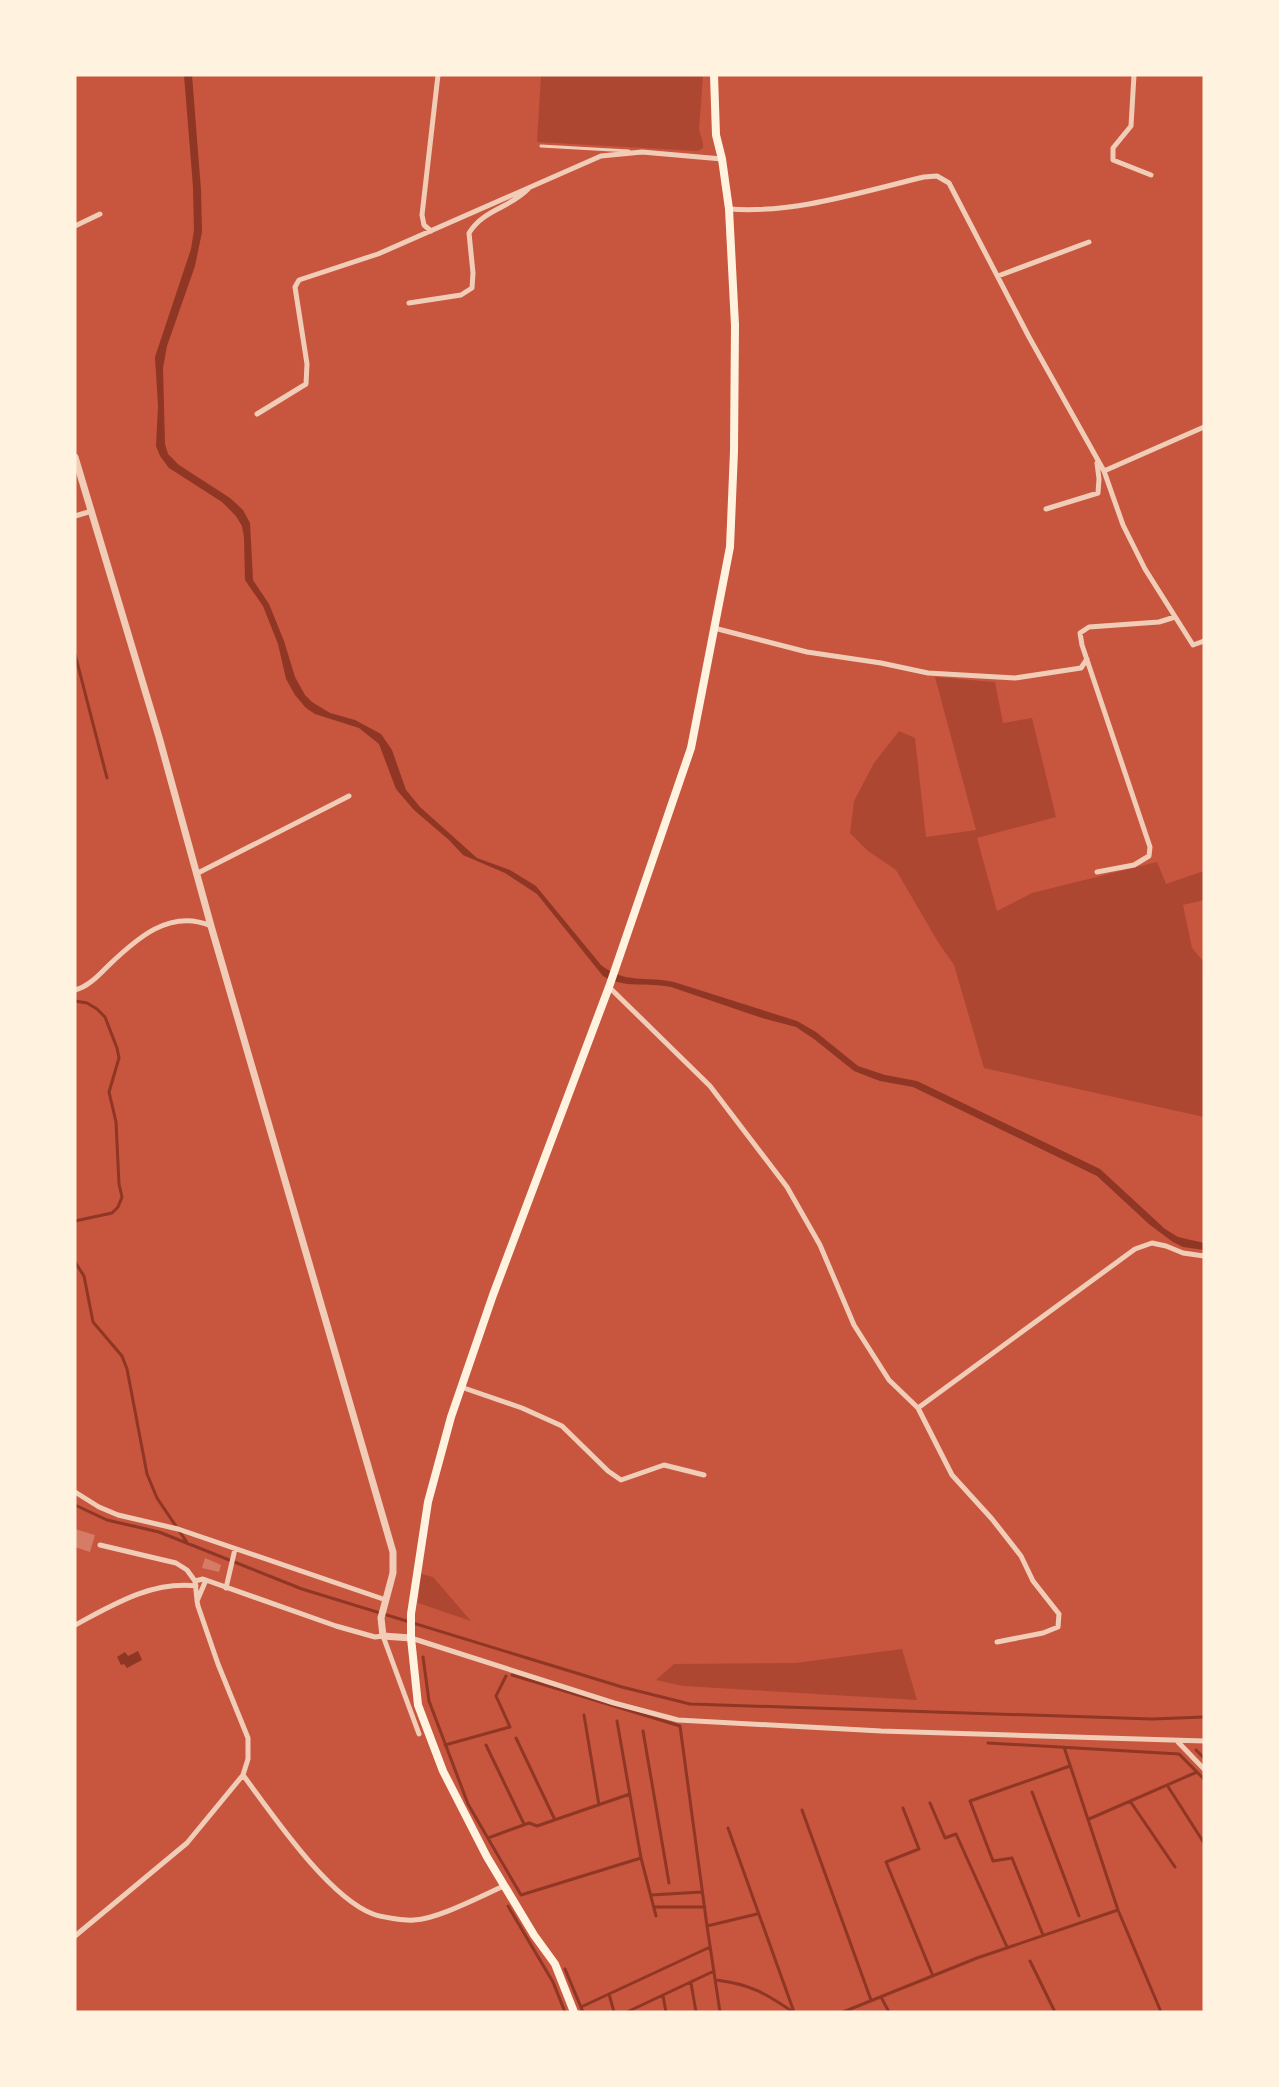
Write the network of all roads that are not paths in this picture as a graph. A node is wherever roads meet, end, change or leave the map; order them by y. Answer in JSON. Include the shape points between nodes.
{"nodes":[{"id":1,"x":438,"y":75,"type":"edge"},
{"id":2,"x":714,"y":75,"type":"edge"},
{"id":3,"x":1134,"y":75,"type":"edge"},
{"id":4,"x":541,"y":146,"type":"dead end"},
{"id":5,"x":642,"y":152,"type":"junction"},
{"id":6,"x":722,"y":159,"type":"junction"},
{"id":7,"x":1151,"y":175,"type":"dead end"},
{"id":8,"x":531,"y":186,"type":"junction"},
{"id":9,"x":729,"y":209,"type":"junction"},
{"id":10,"x":100,"y":214,"type":"dead end"},
{"id":11,"x":75,"y":226,"type":"edge"},
{"id":12,"x":431,"y":231,"type":"junction"},
{"id":13,"x":1089,"y":242,"type":"dead end"},
{"id":14,"x":998,"y":276,"type":"junction"},
{"id":15,"x":409,"y":303,"type":"dead end"},
{"id":16,"x":257,"y":414,"type":"dead end"},
{"id":17,"x":1204,"y":427,"type":"edge"},
{"id":18,"x":75,"y":457,"type":"edge"},
{"id":19,"x":1096,"y":457,"type":"junction"},
{"id":20,"x":1104,"y":471,"type":"junction"},
{"id":21,"x":1046,"y":509,"type":"dead end"},
{"id":22,"x":92,"y":511,"type":"junction"},
{"id":23,"x":75,"y":516,"type":"edge"},
{"id":24,"x":1175,"y":617,"type":"junction"},
{"id":25,"x":714,"y":628,"type":"junction"},
{"id":26,"x":1204,"y":641,"type":"edge"},
{"id":27,"x":1087,"y":659,"type":"junction"},
{"id":28,"x":350,"y":796,"type":"dead end"},
{"id":29,"x":1097,"y":872,"type":"dead end"},
{"id":30,"x":196,"y":874,"type":"junction"},
{"id":31,"x":211,"y":926,"type":"junction"},
{"id":32,"x":609,"y":985,"type":"junction"},
{"id":33,"x":75,"y":990,"type":"edge"},
{"id":34,"x":1204,"y":1256,"type":"edge"},
{"id":35,"x":461,"y":1387,"type":"junction"},
{"id":36,"x":918,"y":1408,"type":"junction"},
{"id":37,"x":704,"y":1475,"type":"dead end"},
{"id":38,"x":75,"y":1492,"type":"edge"},
{"id":39,"x":100,"y":1545,"type":"dead end"},
{"id":40,"x":235,"y":1552,"type":"junction"},
{"id":41,"x":206,"y":1581,"type":"junction"},
{"id":42,"x":195,"y":1583,"type":"junction"},
{"id":43,"x":203,"y":1588,"type":"junction"},
{"id":44,"x":226,"y":1588,"type":"junction"},
{"id":45,"x":385,"y":1603,"type":"junction"},
{"id":46,"x":198,"y":1604,"type":"junction"},
{"id":47,"x":75,"y":1625,"type":"edge"},
{"id":48,"x":383,"y":1636,"type":"junction"},
{"id":49,"x":411,"y":1638,"type":"junction"},
{"id":50,"x":997,"y":1642,"type":"dead end"},
{"id":51,"x":419,"y":1734,"type":"dead end"},
{"id":52,"x":1204,"y":1741,"type":"edge"},
{"id":53,"x":1178,"y":1742,"type":"junction"},
{"id":54,"x":1204,"y":1769,"type":"edge"},
{"id":55,"x":243,"y":1775,"type":"junction"},
{"id":56,"x":504,"y":1886,"type":"junction"},
{"id":57,"x":75,"y":1936,"type":"edge"},
{"id":58,"x":574,"y":2012,"type":"edge"}],
"edges":[{"from":1,"to":12,"type":"street","via":[[422,215],[424,225]]},
{"from":2,"to":6,"type":"main road","via":[[716,135]]},
{"from":3,"to":7,"type":"street","via":[[1131,126],[1113,148],[1113,160]]},
{"from":4,"to":5,"type":"lane"},
{"from":5,"to":6,"type":"street"},
{"from":5,"to":8,"type":"street","via":[[595,157]]},
{"from":6,"to":9,"type":"main road"},
{"from":8,"to":12,"type":"street"},
{"from":8,"to":15,"type":"street","via":[[524,194],[483,216],[469,233],[472,288],[461,295]]},
{"from":9,"to":14,"type":"street","via":[[781,208],[938,176],[951,186]]},
{"from":9,"to":25,"type":"main road","via":[[735,325],[734,451],[730,547]]},
{"from":10,"to":11,"type":"street"},
{"from":12,"to":16,"type":"street","via":[[364,260],[299,280],[295,287],[307,364],[306,384]]},
{"from":13,"to":14,"type":"street"},
{"from":14,"to":19,"type":"street"},
{"from":17,"to":20,"type":"street"},
{"from":18,"to":22,"type":"street"},
{"from":19,"to":20,"type":"street"},
{"from":19,"to":21,"type":"street","via":[[1098,493]]},
{"from":20,"to":24,"type":"street","via":[[1123,525]]},
{"from":22,"to":23,"type":"street"},
{"from":22,"to":30,"type":"street"},
{"from":24,"to":26,"type":"street","via":[[1193,645]]},
{"from":24,"to":27,"type":"street","via":[[1085,628],[1080,639]]},
{"from":25,"to":27,"type":"street","via":[[807,652],[928,673],[1015,678],[1070,671],[1081,668]]},
{"from":25,"to":32,"type":"main road","via":[[691,748]]},
{"from":27,"to":29,"type":"street","via":[[1150,847],[1149,856],[1134,865]]},
{"from":28,"to":30,"type":"street"},
{"from":30,"to":31,"type":"street"},
{"from":31,"to":33,"type":"street","via":[[199,921],[176,921],[155,928],[90,983]]},
{"from":31,"to":45,"type":"street","via":[[393,1552],[393,1573]]},
{"from":32,"to":35,"type":"main road"},
{"from":32,"to":36,"type":"street","via":[[710,1086],[787,1187],[820,1245],[854,1324],[890,1380]]},
{"from":34,"to":36,"type":"street","via":[[1152,1243],[1135,1249]]},
{"from":35,"to":37,"type":"street","via":[[562,1426],[621,1480],[664,1465]]},
{"from":35,"to":49,"type":"main road","via":[[428,1502]]},
{"from":36,"to":50,"type":"street","via":[[952,1475],[1021,1556],[1033,1581],[1059,1614],[1058,1626],[1043,1634]]},
{"from":38,"to":40,"type":"street","via":[[118,1515],[178,1529]]},
{"from":39,"to":42,"type":"street","via":[[176,1563],[187,1570]]},
{"from":40,"to":44,"type":"street"},
{"from":40,"to":45,"type":"street"},
{"from":41,"to":42,"type":"street","via":[[200,1579]]},
{"from":41,"to":43,"type":"street"},
{"from":41,"to":44,"type":"street"},
{"from":42,"to":43,"type":"street"},
{"from":42,"to":46,"type":"street"},
{"from":42,"to":47,"type":"street","via":[[133,1595]]},
{"from":43,"to":46,"type":"street"},
{"from":44,"to":48,"type":"street","via":[[359,1632]]},
{"from":45,"to":48,"type":"street","via":[[381,1618]]},
{"from":46,"to":55,"type":"street","via":[[248,1738]]},
{"from":48,"to":49,"type":"street"},
{"from":48,"to":51,"type":"street"},
{"from":49,"to":53,"type":"street","via":[[678,1720]]},
{"from":49,"to":56,"type":"main road","via":[[418,1705],[443,1771]]},
{"from":52,"to":53,"type":"street"},
{"from":53,"to":54,"type":"street"},
{"from":55,"to":56,"type":"street","via":[[297,1846],[344,1896],[374,1914],[414,1920]]},
{"from":55,"to":57,"type":"street","via":[[186,1843]]},
{"from":56,"to":58,"type":"main road","via":[[555,1964]]}]}
